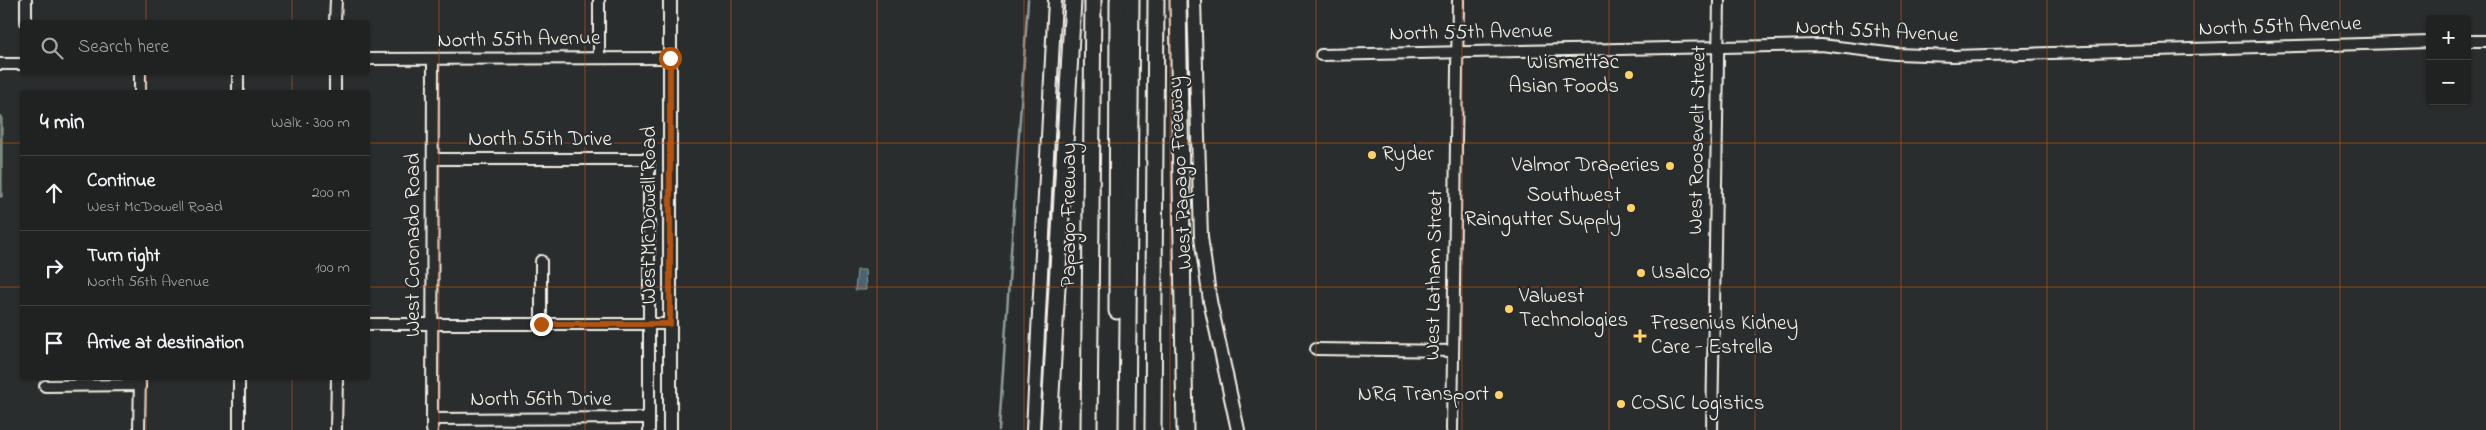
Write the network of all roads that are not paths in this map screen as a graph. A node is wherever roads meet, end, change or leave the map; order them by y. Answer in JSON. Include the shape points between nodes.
{"nodes":[{"id":1,"x":26,"y":0,"type":"edge"},
{"id":2,"x":336,"y":0,"type":"edge"},
{"id":3,"x":599,"y":0,"type":"edge"},
{"id":4,"x":670,"y":0,"type":"edge"},
{"id":5,"x":1055,"y":0,"type":"edge"},
{"id":6,"x":1073,"y":0,"type":"edge"},
{"id":7,"x":1093,"y":0,"type":"edge"},
{"id":8,"x":1118,"y":0,"type":"edge"},
{"id":9,"x":1131,"y":0,"type":"edge"},
{"id":10,"x":1156,"y":0,"type":"edge"},
{"id":11,"x":1178,"y":0,"type":"edge"},
{"id":12,"x":1194,"y":0,"type":"edge"},
{"id":13,"x":1458,"y":0,"type":"edge"},
{"id":14,"x":1719,"y":0,"type":"edge"},
{"id":15,"x":26,"y":20,"type":"edge"},
{"id":16,"x":336,"y":20,"type":"edge"},
{"id":17,"x":2471,"y":41,"type":"edge"},
{"id":18,"x":2486,"y":41,"type":"edge"},
{"id":19,"x":2426,"y":42,"type":"edge"},
{"id":20,"x":1718,"y":46,"type":"junction"},
{"id":21,"x":1457,"y":53,"type":"junction"},
{"id":22,"x":1322,"y":55,"type":"dead end"},
{"id":23,"x":599,"y":58,"type":"junction"},
{"id":24,"x":670,"y":58,"type":"junction"},
{"id":25,"x":370,"y":59,"type":"edge"},
{"id":26,"x":433,"y":60,"type":"junction"},
{"id":27,"x":0,"y":64,"type":"edge"},
{"id":28,"x":20,"y":64,"type":"edge"},
{"id":29,"x":140,"y":75,"type":"edge"},
{"id":30,"x":238,"y":75,"type":"edge"},
{"id":31,"x":335,"y":75,"type":"edge"},
{"id":32,"x":140,"y":90,"type":"edge"},
{"id":33,"x":238,"y":90,"type":"edge"},
{"id":34,"x":335,"y":90,"type":"edge"},
{"id":35,"x":433,"y":159,"type":"junction"},
{"id":36,"x":647,"y":159,"type":"joint"},
{"id":37,"x":541,"y":261,"type":"dead end"},
{"id":38,"x":432,"y":323,"type":"junction"},
{"id":39,"x":370,"y":324,"type":"edge"},
{"id":40,"x":541,"y":324,"type":"junction"},
{"id":41,"x":649,"y":324,"type":"junction"},
{"id":42,"x":670,"y":324,"type":"junction"},
{"id":43,"x":1316,"y":349,"type":"dead end"},
{"id":44,"x":1453,"y":351,"type":"junction"},
{"id":45,"x":239,"y":380,"type":"edge"},
{"id":46,"x":337,"y":380,"type":"edge"},
{"id":47,"x":140,"y":381,"type":"edge"},
{"id":48,"x":45,"y":386,"type":"dead end"},
{"id":49,"x":649,"y":418,"type":"junction"},
{"id":50,"x":432,"y":419,"type":"junction"},
{"id":51,"x":140,"y":430,"type":"edge"},
{"id":52,"x":239,"y":430,"type":"edge"},
{"id":53,"x":336,"y":430,"type":"edge"},
{"id":54,"x":432,"y":430,"type":"edge"},
{"id":55,"x":649,"y":430,"type":"edge"},
{"id":56,"x":670,"y":430,"type":"edge"},
{"id":57,"x":1033,"y":430,"type":"edge"},
{"id":58,"x":1049,"y":430,"type":"edge"},
{"id":59,"x":1089,"y":430,"type":"edge"},
{"id":60,"x":1117,"y":430,"type":"edge"},
{"id":61,"x":1127,"y":430,"type":"edge"},
{"id":62,"x":1153,"y":430,"type":"edge"},
{"id":63,"x":1185,"y":430,"type":"edge"},
{"id":64,"x":1238,"y":430,"type":"edge"},
{"id":65,"x":1452,"y":430,"type":"edge"},
{"id":66,"x":1712,"y":430,"type":"edge"}],
"edges":[{"from":1,"to":15,"type":"street"},
{"from":2,"to":16,"type":"street"},
{"from":3,"to":23,"type":"street"},
{"from":4,"to":24,"type":"main road","name":"West McDowell Road"},
{"from":5,"to":57,"type":"main road"},
{"from":6,"to":58,"type":"highway"},
{"from":7,"to":59,"type":"highway","name":"Papago Freeway"},
{"from":8,"to":60,"type":"highway"},
{"from":9,"to":61,"type":"highway"},
{"from":10,"to":62,"type":"highway"},
{"from":11,"to":63,"type":"highway"},
{"from":12,"to":64,"type":"main road","name":"West Papago Freeway","via":[[1200,237],[1210,301]]},
{"from":13,"to":21,"type":"street","name":"West Latham Street"},
{"from":14,"to":20,"type":"street","name":"West Roosevelt Street"},
{"from":17,"to":18,"type":"street"},
{"from":19,"to":20,"type":"street","name":"North 55th Avenue","via":[[1953,56],[1896,54],[1820,45]]},
{"from":20,"to":21,"type":"street","name":"North 55th Avenue"},
{"from":20,"to":66,"type":"street","name":"West Roosevelt Street"},
{"from":21,"to":22,"type":"street","name":"North 55th Avenue"},
{"from":21,"to":44,"type":"street","name":"West Latham Street"},
{"from":23,"to":24,"type":"street","name":"North 55th Avenue"},
{"from":23,"to":26,"type":"street","name":"North 55th Avenue"},
{"from":24,"to":42,"type":"main road","name":"West McDowell Road"},
{"from":25,"to":26,"type":"street","name":"North 55th Avenue"},
{"from":26,"to":35,"type":"street","name":"West Coronado Road"},
{"from":27,"to":28,"type":"street"},
{"from":29,"to":32,"type":"street"},
{"from":30,"to":33,"type":"street"},
{"from":31,"to":34,"type":"street"},
{"from":35,"to":36,"type":"street","name":"North 55th Drive"},
{"from":35,"to":38,"type":"street","name":"West Coronado Road"},
{"from":36,"to":41,"type":"street","name":"West McDowell Road"},
{"from":37,"to":40,"type":"street"},
{"from":38,"to":39,"type":"street"},
{"from":38,"to":40,"type":"street"},
{"from":38,"to":50,"type":"street","name":"West Coronado Road"},
{"from":40,"to":41,"type":"street"},
{"from":41,"to":42,"type":"street"},
{"from":41,"to":49,"type":"street","name":"West McDowell Road"},
{"from":42,"to":56,"type":"main road","name":"West McDowell Road"},
{"from":43,"to":44,"type":"street"},
{"from":44,"to":65,"type":"street","name":"West Latham Street"},
{"from":45,"to":52,"type":"street"},
{"from":46,"to":53,"type":"street"},
{"from":47,"to":48,"type":"street"},
{"from":47,"to":51,"type":"street"},
{"from":49,"to":50,"type":"street","name":"North 56th Drive"},
{"from":49,"to":55,"type":"street","name":"West McDowell Road"},
{"from":50,"to":54,"type":"street","name":"West Coronado Road"}]}
